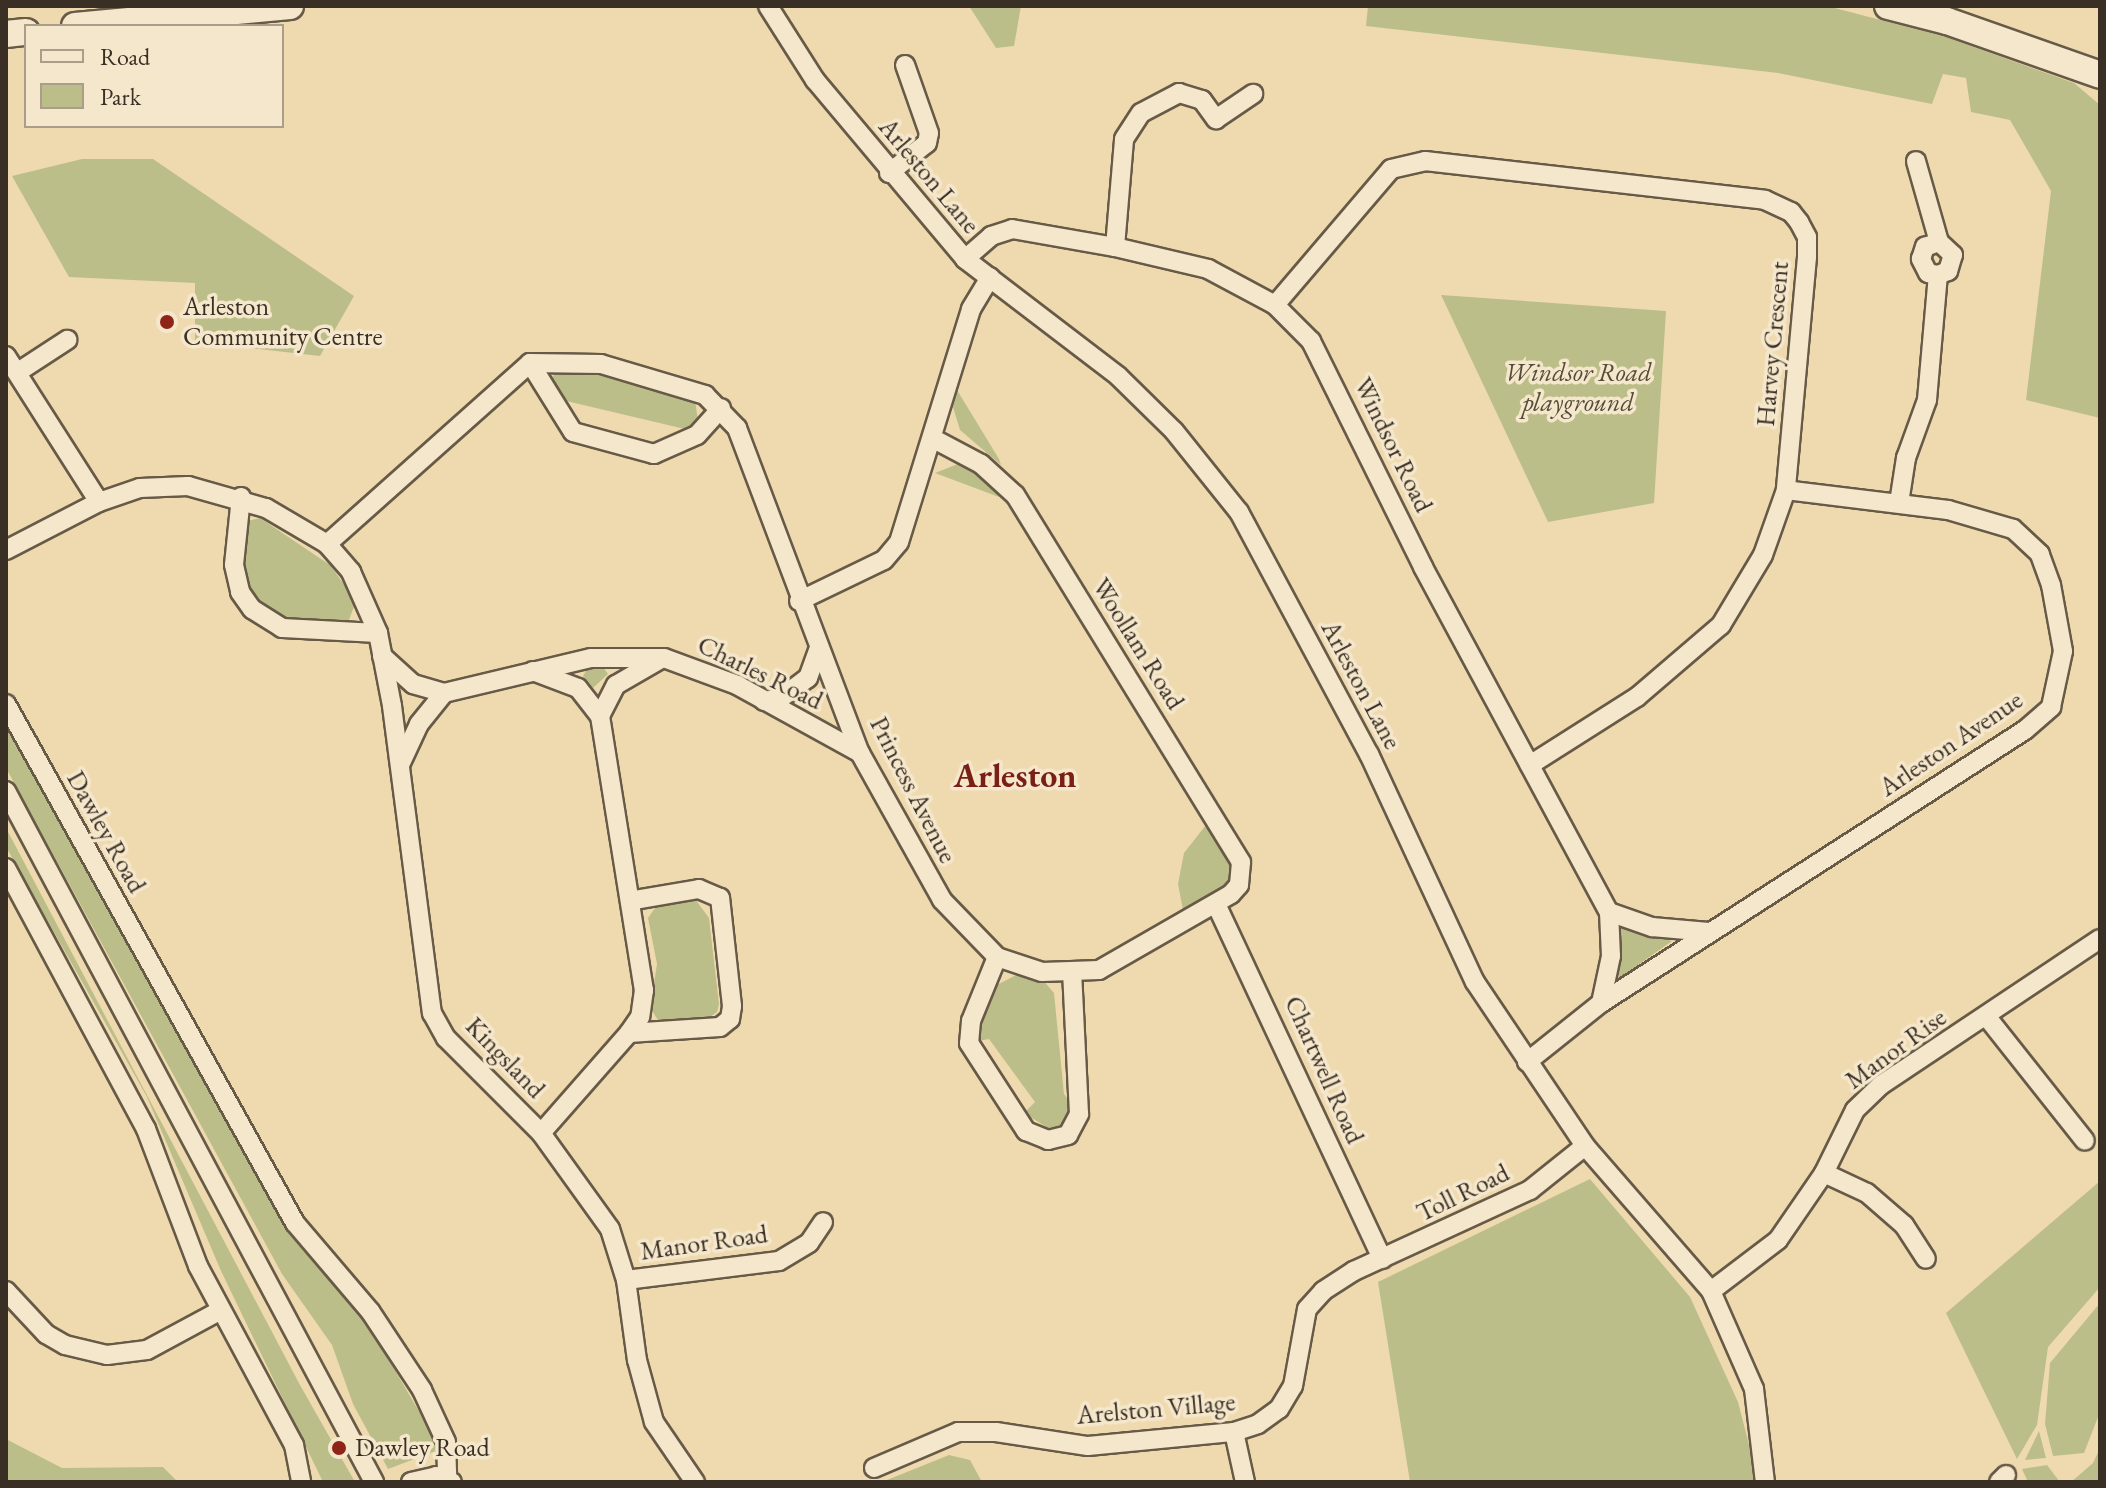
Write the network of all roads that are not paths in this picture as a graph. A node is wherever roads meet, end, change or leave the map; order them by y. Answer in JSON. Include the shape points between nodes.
{"nodes":[{"id":1,"x":290,"y":6,"type":"edge"},
{"id":2,"x":768,"y":6,"type":"edge"},
{"id":3,"x":1888,"y":6,"type":"edge"},
{"id":4,"x":144,"y":12,"type":"edge"},
{"id":5,"x":85,"y":24,"type":"edge"},
{"id":6,"x":905,"y":65,"type":"dead end"},
{"id":7,"x":2072,"y":68,"type":"junction"},
{"id":8,"x":2100,"y":75,"type":"edge"},
{"id":9,"x":2100,"y":86,"type":"edge"},
{"id":10,"x":1253,"y":94,"type":"dead end"},
{"id":11,"x":1916,"y":161,"type":"dead end"},
{"id":12,"x":889,"y":173,"type":"junction"},
{"id":13,"x":1115,"y":247,"type":"junction"},
{"id":14,"x":965,"y":259,"type":"junction"},
{"id":15,"x":990,"y":277,"type":"junction"},
{"id":16,"x":1275,"y":305,"type":"junction"},
{"id":17,"x":67,"y":340,"type":"dead end"},
{"id":18,"x":6,"y":356,"type":"edge"},
{"id":19,"x":530,"y":363,"type":"junction"},
{"id":20,"x":18,"y":372,"type":"junction"},
{"id":21,"x":721,"y":408,"type":"junction"},
{"id":22,"x":932,"y":438,"type":"junction"},
{"id":23,"x":1786,"y":490,"type":"junction"},
{"id":24,"x":241,"y":497,"type":"junction"},
{"id":25,"x":99,"y":502,"type":"junction"},
{"id":26,"x":1899,"y":503,"type":"junction"},
{"id":27,"x":327,"y":544,"type":"junction"},
{"id":28,"x":6,"y":550,"type":"edge"},
{"id":29,"x":799,"y":601,"type":"junction"},
{"id":30,"x":378,"y":633,"type":"junction"},
{"id":31,"x":819,"y":648,"type":"junction"},
{"id":32,"x":382,"y":656,"type":"junction"},
{"id":33,"x":664,"y":658,"type":"junction"},
{"id":34,"x":533,"y":671,"type":"junction"},
{"id":35,"x":444,"y":693,"type":"junction"},
{"id":36,"x":764,"y":701,"type":"junction"},
{"id":37,"x":6,"y":704,"type":"edge"},
{"id":38,"x":600,"y":716,"type":"junction"},
{"id":39,"x":860,"y":753,"type":"junction"},
{"id":40,"x":1530,"y":765,"type":"junction"},
{"id":41,"x":399,"y":767,"type":"junction"},
{"id":42,"x":6,"y":791,"type":"edge"},
{"id":43,"x":6,"y":868,"type":"edge"},
{"id":44,"x":634,"y":900,"type":"junction"},
{"id":45,"x":1216,"y":904,"type":"junction"},
{"id":46,"x":1609,"y":912,"type":"junction"},
{"id":47,"x":1709,"y":932,"type":"junction"},
{"id":48,"x":2100,"y":939,"type":"edge"},
{"id":49,"x":997,"y":957,"type":"junction"},
{"id":50,"x":1072,"y":973,"type":"junction"},
{"id":51,"x":1601,"y":1003,"type":"junction"},
{"id":52,"x":1986,"y":1016,"type":"junction"},
{"id":53,"x":629,"y":1033,"type":"junction"},
{"id":54,"x":1527,"y":1062,"type":"junction"},
{"id":55,"x":541,"y":1133,"type":"junction"},
{"id":56,"x":2085,"y":1141,"type":"dead end"},
{"id":57,"x":1585,"y":1146,"type":"junction"},
{"id":58,"x":1824,"y":1173,"type":"junction"},
{"id":59,"x":823,"y":1222,"type":"dead end"},
{"id":60,"x":1382,"y":1259,"type":"junction"},
{"id":61,"x":1926,"y":1259,"type":"dead end"},
{"id":62,"x":1354,"y":1271,"type":"joint"},
{"id":63,"x":626,"y":1280,"type":"junction"},
{"id":64,"x":6,"y":1291,"type":"edge"},
{"id":65,"x":1711,"y":1291,"type":"junction"},
{"id":66,"x":221,"y":1310,"type":"junction"},
{"id":67,"x":1234,"y":1432,"type":"junction"},
{"id":68,"x":874,"y":1468,"type":"dead end"},
{"id":69,"x":449,"y":1480,"type":"edge"},
{"id":70,"x":301,"y":1482,"type":"edge"},
{"id":71,"x":374,"y":1482,"type":"edge"},
{"id":72,"x":411,"y":1482,"type":"edge"},
{"id":73,"x":695,"y":1482,"type":"edge"},
{"id":74,"x":1245,"y":1482,"type":"edge"},
{"id":75,"x":1765,"y":1482,"type":"edge"}],
"edges":[{"from":1,"to":4,"type":"main road"},
{"from":2,"to":12,"type":"street","name":"Arleston Lane","via":[[815,80]]},
{"from":3,"to":7,"type":"main road","via":[[1947,21]]},
{"from":4,"to":5,"type":"main road"},
{"from":6,"to":12,"type":"street","via":[[929,133],[927,143]]},
{"from":7,"to":8,"type":"main road"},
{"from":7,"to":9,"type":"main road"},
{"from":10,"to":13,"type":"street","via":[[1216,119],[1202,100],[1179,93],[1141,113],[1124,139]]},
{"from":11,"to":26,"type":"street","via":[[1939,242],[1953,255],[1948,271],[1938,275],[1927,400],[1906,458]]},
{"from":12,"to":14,"type":"street","name":"Arleston Lane"},
{"from":13,"to":14,"type":"street","name":"Windsor Road","via":[[1012,229],[991,236]]},
{"from":13,"to":16,"type":"street","name":"Windsor Road","via":[[1208,269]]},
{"from":14,"to":15,"type":"street","name":"Arleston Lane"},
{"from":15,"to":22,"type":"street","via":[[971,309]]},
{"from":15,"to":54,"type":"street","name":"Arleston Lane","via":[[1118,376],[1174,431],[1239,512],[1369,754],[1475,982]]},
{"from":16,"to":23,"type":"street","name":"Harvey Crescent","via":[[1391,169],[1425,161],[1765,200],[1791,212],[1807,237]]},
{"from":16,"to":40,"type":"street","name":"Windsor Road","via":[[1311,341],[1345,400],[1423,567]]},
{"from":17,"to":20,"type":"street"},
{"from":18,"to":20,"type":"street"},
{"from":19,"to":21,"type":"street","name":"Princess Avenue","via":[[572,360],[639,372],[683,384]]},
{"from":19,"to":21,"type":"street","via":[[573,432],[654,454],[697,435]]},
{"from":19,"to":27,"type":"street"},
{"from":20,"to":25,"type":"street"},
{"from":21,"to":29,"type":"street","name":"Princess Avenue","via":[[737,428]]},
{"from":22,"to":29,"type":"street","via":[[899,542],[884,560]]},
{"from":22,"to":45,"type":"street","name":"Woollam Road","via":[[981,464],[1015,495],[1237,852],[1239,885]]},
{"from":23,"to":26,"type":"street","name":"Arleston Avenue"},
{"from":23,"to":40,"type":"street","name":"Harvey Crescent","via":[[1763,555],[1721,625],[1637,697]]},
{"from":24,"to":25,"type":"street","name":"Kingsland","via":[[165,486]]},
{"from":24,"to":27,"type":"street","name":"Kingsland"},
{"from":24,"to":30,"type":"street","via":[[234,565],[240,592],[252,609],[282,628]]},
{"from":25,"to":28,"type":"street","name":"Kingsland"},
{"from":26,"to":47,"type":"street","name":"Arleston Avenue","via":[[2003,525],[2040,554],[2063,651],[2051,707],[2025,730]]},
{"from":27,"to":30,"type":"street","name":"Kingsland","via":[[366,597]]},
{"from":29,"to":31,"type":"street","name":"Princess Avenue"},
{"from":30,"to":32,"type":"street","name":"Kingsland"},
{"from":31,"to":36,"type":"street","via":[[808,678],[796,689]]},
{"from":31,"to":39,"type":"street","name":"Princess Avenue"},
{"from":32,"to":35,"type":"street","via":[[413,684]]},
{"from":32,"to":41,"type":"street","name":"Kingsland"},
{"from":33,"to":34,"type":"street","name":"Charles Road","via":[[591,658]]},
{"from":33,"to":36,"type":"street","name":"Charles Road","via":[[697,667]]},
{"from":33,"to":38,"type":"street","via":[[643,665],[616,685]]},
{"from":34,"to":35,"type":"street","name":"Charles Road"},
{"from":34,"to":38,"type":"street","via":[[578,688]]},
{"from":35,"to":41,"type":"street","via":[[419,724]]},
{"from":36,"to":39,"type":"street","name":"Charles Road"},
{"from":37,"to":69,"type":"street","name":"Dawley Road","via":[[295,1223],[370,1311],[422,1390],[446,1442]]},
{"from":38,"to":44,"type":"street"},
{"from":39,"to":49,"type":"street","name":"Princess Avenue","via":[[942,900]]},
{"from":40,"to":46,"type":"street","name":"Windsor Road"},
{"from":41,"to":55,"type":"street","name":"Kingsland","via":[[432,1013],[446,1038]]},
{"from":42,"to":71,"type":"street"},
{"from":43,"to":66,"type":"street","via":[[146,1129],[198,1266]]},
{"from":44,"to":53,"type":"street","via":[[644,990],[640,1017]]},
{"from":44,"to":53,"type":"street","via":[[699,889],[720,898],[732,1006],[730,1019],[720,1027]]},
{"from":45,"to":50,"type":"street","name":"Princess Avenue","via":[[1118,962]]},
{"from":45,"to":60,"type":"street","name":"Chartwell Road"},
{"from":46,"to":47,"type":"street","via":[[1652,927]]},
{"from":46,"to":51,"type":"street","name":"Windsor Road","via":[[1611,956]]},
{"from":47,"to":51,"type":"street","name":"Arleston Avenue"},
{"from":48,"to":52,"type":"street","name":"Manor Rise"},
{"from":49,"to":50,"type":"street","name":"Princess Avenue","via":[[1042,972]]},
{"from":49,"to":50,"type":"street","via":[[971,1021],[969,1043],[1026,1131],[1048,1140],[1068,1135],[1079,1114]]},
{"from":51,"to":54,"type":"street","name":"Arleston Avenue"},
{"from":52,"to":56,"type":"street","name":"Manor Rise"},
{"from":52,"to":58,"type":"street","name":"Manor Rise","via":[[1881,1085],[1855,1110]]},
{"from":53,"to":55,"type":"street"},
{"from":54,"to":57,"type":"street","name":"Arleston Lane"},
{"from":55,"to":63,"type":"street","name":"Kingsland","via":[[610,1229]]},
{"from":57,"to":60,"type":"street","name":"Toll Road","via":[[1530,1190]]},
{"from":57,"to":65,"type":"street","name":"Arleston Lane"},
{"from":58,"to":61,"type":"street","via":[[1867,1193],[1904,1225]]},
{"from":58,"to":65,"type":"street","name":"Manor Rise","via":[[1778,1240]]},
{"from":59,"to":63,"type":"street","name":"Manor Road","via":[[809,1243],[779,1261]]},
{"from":60,"to":62,"type":"street","name":"Toll Road"},
{"from":62,"to":67,"type":"street","name":"Arelston Village","via":[[1307,1309],[1293,1386],[1279,1409]]},
{"from":63,"to":73,"type":"street","name":"Kingsland","via":[[637,1360],[654,1422]]},
{"from":64,"to":66,"type":"street","via":[[46,1334],[65,1345],[107,1355],[147,1350]]},
{"from":65,"to":75,"type":"street","name":"Arleston Lane","via":[[1754,1389]]},
{"from":66,"to":70,"type":"street","via":[[294,1445]]},
{"from":67,"to":68,"type":"street","name":"Arelston Village","via":[[1088,1446],[996,1432],[958,1432]]},
{"from":67,"to":74,"type":"street"},
{"from":69,"to":72,"type":"street"}]}
